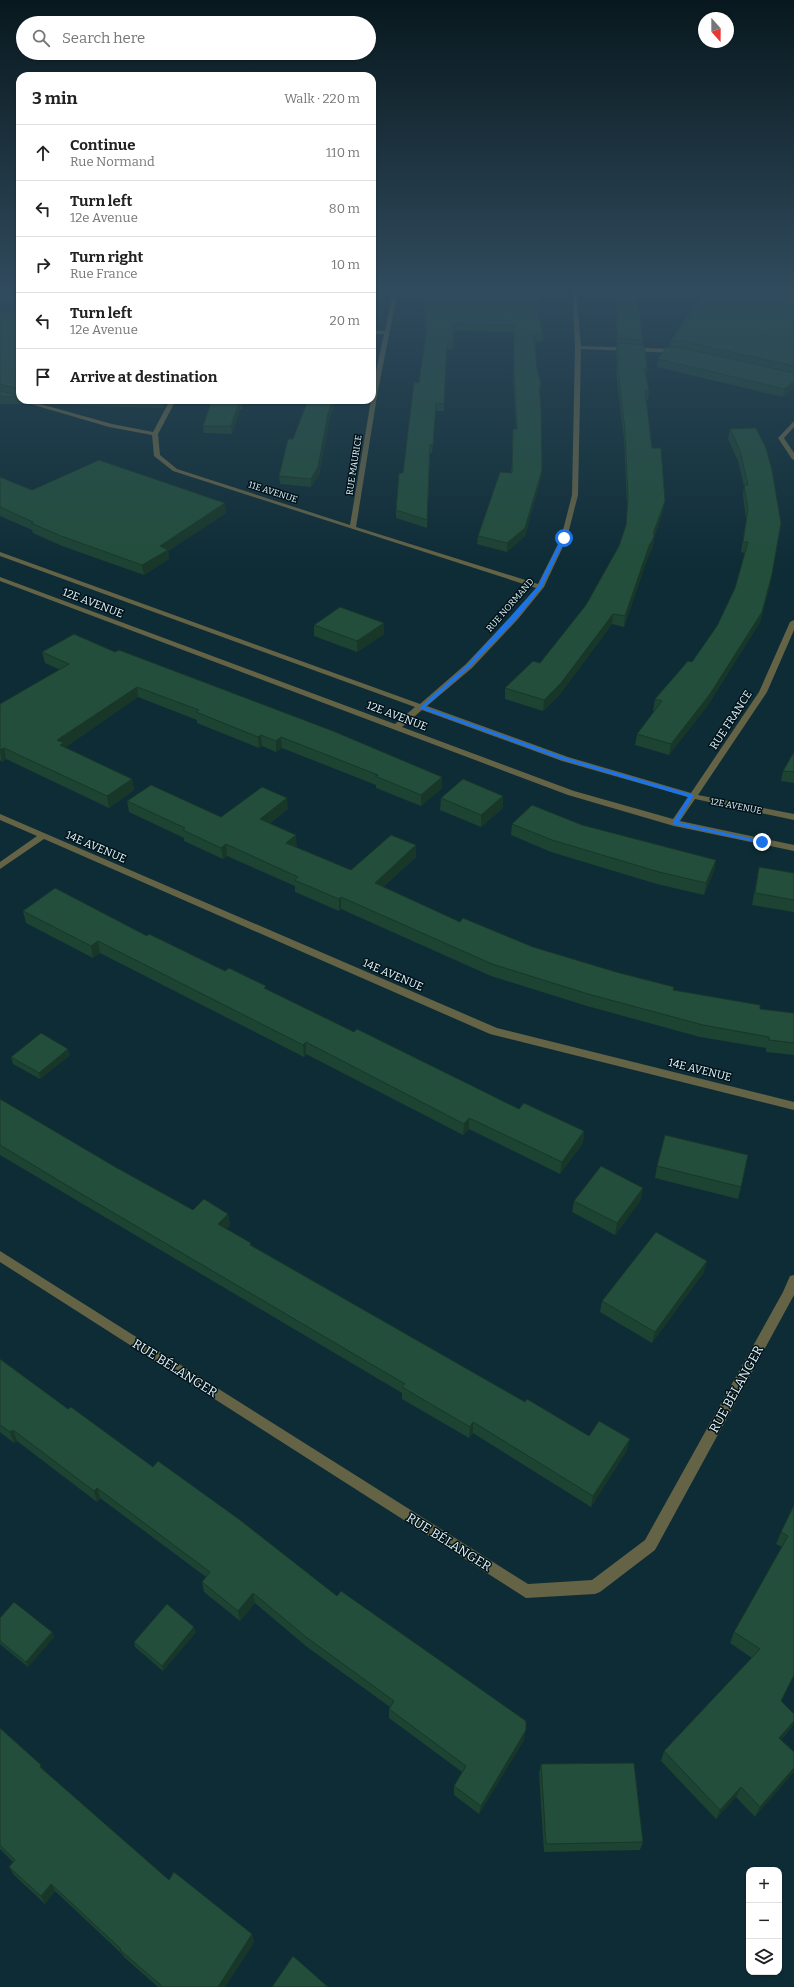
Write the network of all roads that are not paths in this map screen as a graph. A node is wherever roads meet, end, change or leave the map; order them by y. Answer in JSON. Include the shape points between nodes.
{"nodes":[{"id":1,"x":577,"y":383,"type":"edge"},
{"id":2,"x":35,"y":404,"type":"edge"},
{"id":3,"x":171,"y":404,"type":"edge"},
{"id":4,"x":373,"y":404,"type":"edge"},
{"id":5,"x":794,"y":424,"type":"edge"},
{"id":6,"x":155,"y":434,"type":"junction"},
{"id":7,"x":794,"y":458,"type":"edge"},
{"id":8,"x":353,"y":528,"type":"junction"},
{"id":9,"x":0,"y":554,"type":"edge"},
{"id":10,"x":0,"y":580,"type":"edge"},
{"id":11,"x":540,"y":586,"type":"junction"},
{"id":12,"x":794,"y":622,"type":"edge"},
{"id":13,"x":421,"y":708,"type":"junction"},
{"id":14,"x":396,"y":728,"type":"junction"},
{"id":15,"x":692,"y":796,"type":"junction"},
{"id":16,"x":0,"y":817,"type":"edge"},
{"id":17,"x":794,"y":817,"type":"edge"},
{"id":18,"x":674,"y":823,"type":"junction"},
{"id":19,"x":42,"y":837,"type":"junction"},
{"id":20,"x":794,"y":848,"type":"edge"},
{"id":21,"x":0,"y":866,"type":"edge"},
{"id":22,"x":794,"y":1106,"type":"edge"},
{"id":23,"x":0,"y":1256,"type":"edge"},
{"id":24,"x":794,"y":1280,"type":"edge"}],
"edges":[{"from":1,"to":11,"type":"street","name":"RUE NORMAND","via":[[575,495],[564,538]]},
{"from":2,"to":6,"type":"street","via":[[111,426]]},
{"from":3,"to":6,"type":"street"},
{"from":4,"to":8,"type":"street","name":"RUE MAURICE"},
{"from":5,"to":7,"type":"street","via":[[781,438]]},
{"from":6,"to":8,"type":"street","name":"11E AVENUE","via":[[157,456],[175,470]]},
{"from":8,"to":11,"type":"street","name":"11E AVENUE"},
{"from":9,"to":13,"type":"street","name":"12E AVENUE"},
{"from":10,"to":14,"type":"street","name":"12E AVENUE"},
{"from":11,"to":13,"type":"street","name":"RUE NORMAND","via":[[469,666]]},
{"from":12,"to":15,"type":"street","name":"RUE FRANCE","via":[[763,692],[726,750]]},
{"from":13,"to":14,"type":"street","name":"RUE NORMAND"},
{"from":13,"to":15,"type":"street","name":"12E AVENUE","via":[[565,759]]},
{"from":14,"to":18,"type":"street","name":"12E AVENUE","via":[[542,783]]},
{"from":15,"to":17,"type":"street","name":"12E AVENUE"},
{"from":15,"to":18,"type":"street","name":"RUE FRANCE"},
{"from":16,"to":19,"type":"street","name":"14E AVENUE"},
{"from":18,"to":20,"type":"street","name":"12E AVENUE"},
{"from":19,"to":21,"type":"street"},
{"from":19,"to":22,"type":"street","name":"14E AVENUE","via":[[494,1031]]},
{"from":23,"to":24,"type":"street","name":"RUE BÉLANGER","via":[[526,1591],[595,1587],[650,1545]]}]}
